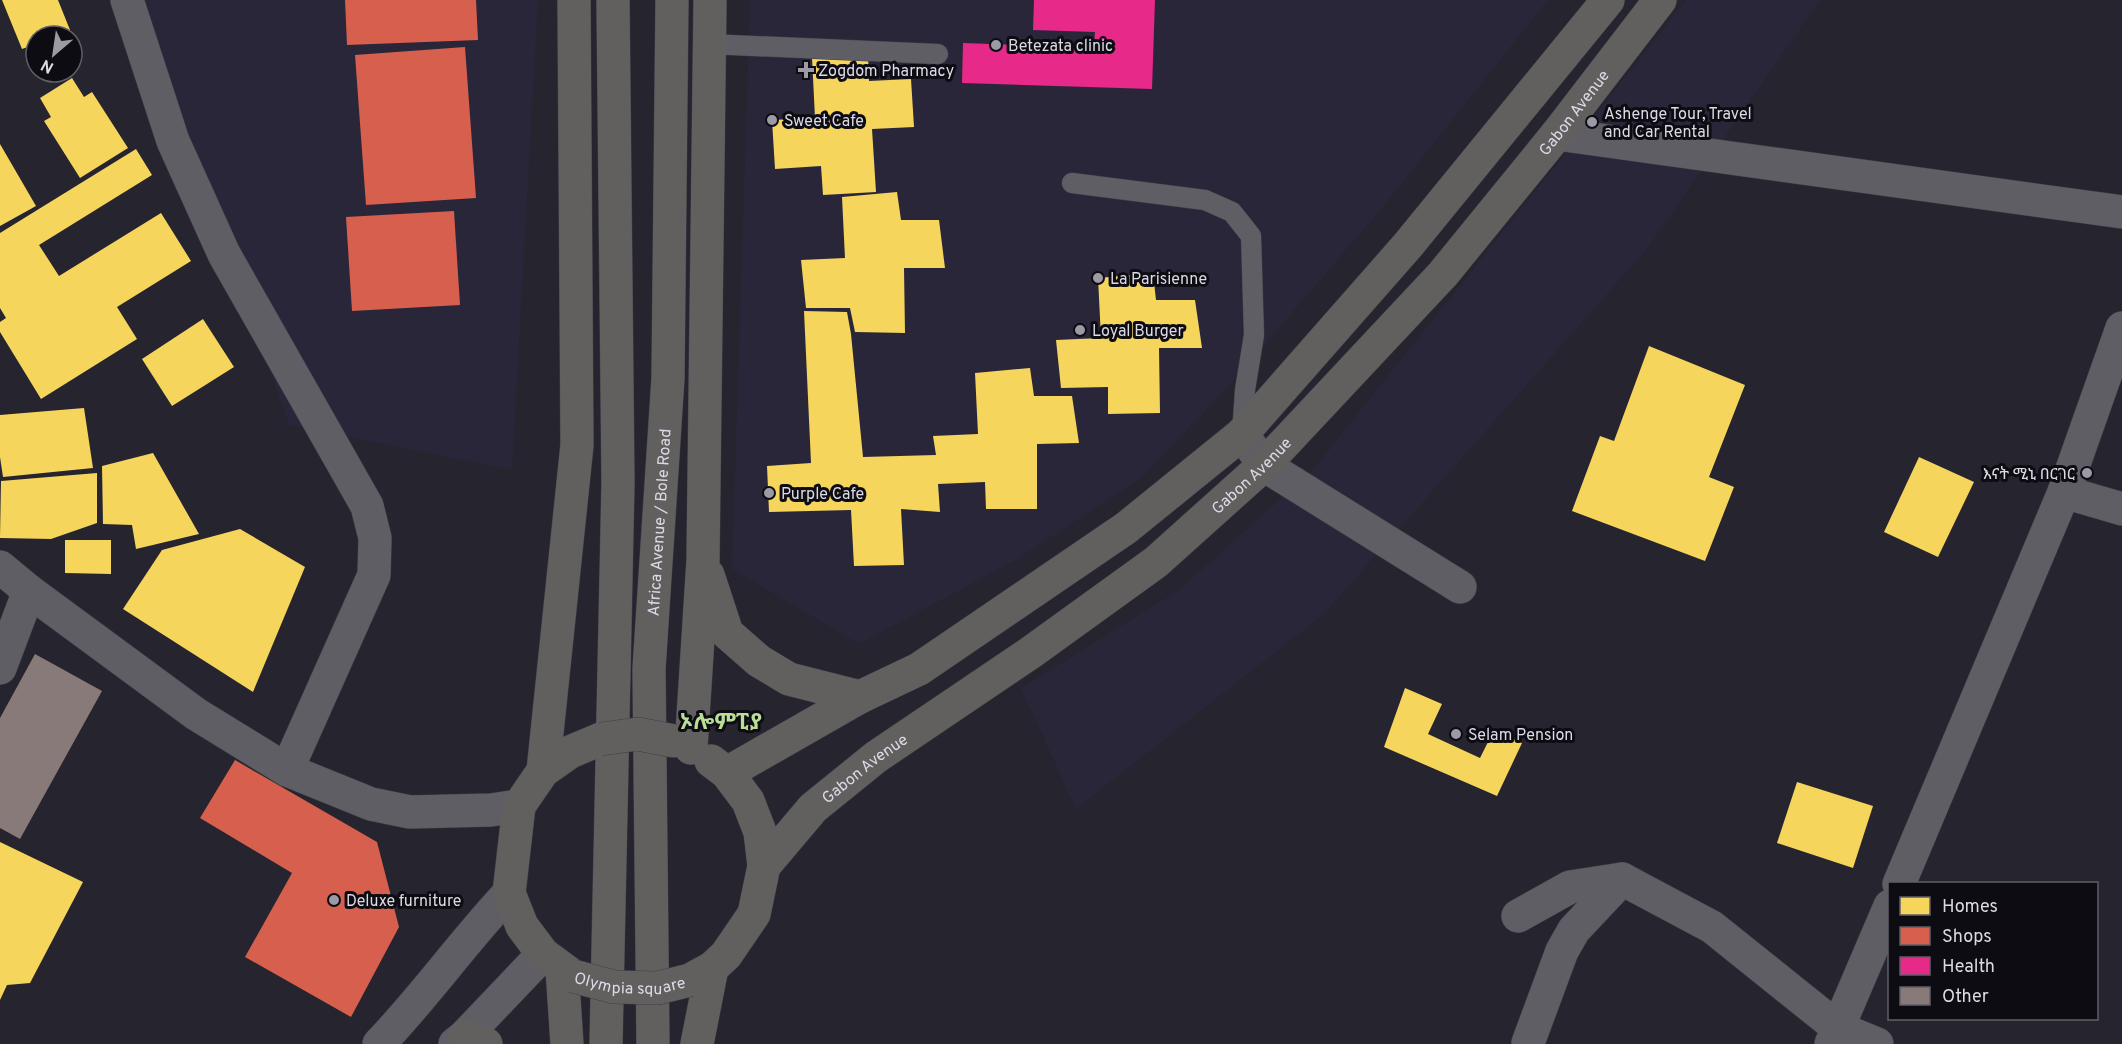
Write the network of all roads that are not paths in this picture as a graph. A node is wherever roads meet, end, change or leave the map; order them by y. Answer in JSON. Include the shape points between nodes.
{"nodes":[{"id":1,"x":127,"y":0,"type":"edge"},
{"id":2,"x":574,"y":0,"type":"edge"},
{"id":3,"x":613,"y":0,"type":"edge"},
{"id":4,"x":672,"y":0,"type":"edge"},
{"id":5,"x":710,"y":0,"type":"edge"},
{"id":6,"x":1608,"y":0,"type":"edge"},
{"id":7,"x":1660,"y":0,"type":"edge"},
{"id":8,"x":709,"y":44,"type":"junction"},
{"id":9,"x":938,"y":54,"type":"dead end"},
{"id":10,"x":1557,"y":134,"type":"junction"},
{"id":11,"x":1072,"y":183,"type":"dead end"},
{"id":12,"x":2122,"y":212,"type":"edge"},
{"id":13,"x":1408,"y":245,"type":"junction"},
{"id":14,"x":1443,"y":274,"type":"junction"},
{"id":15,"x":2122,"y":327,"type":"edge"},
{"id":16,"x":1242,"y":434,"type":"junction"},
{"id":17,"x":1264,"y":465,"type":"junction"},
{"id":18,"x":2064,"y":492,"type":"junction"},
{"id":19,"x":2122,"y":508,"type":"edge"},
{"id":20,"x":703,"y":560,"type":"junction"},
{"id":21,"x":0,"y":567,"type":"edge"},
{"id":22,"x":1460,"y":587,"type":"dead end"},
{"id":23,"x":29,"y":591,"type":"junction"},
{"id":24,"x":0,"y":668,"type":"edge"},
{"id":25,"x":860,"y":697,"type":"junction"},
{"id":26,"x":689,"y":747,"type":"junction"},
{"id":27,"x":287,"y":770,"type":"junction"},
{"id":28,"x":543,"y":771,"type":"junction"},
{"id":29,"x":727,"y":773,"type":"junction"},
{"id":30,"x":519,"y":806,"type":"junction"},
{"id":31,"x":764,"y":866,"type":"junction"},
{"id":32,"x":1623,"y":879,"type":"junction"},
{"id":33,"x":1900,"y":882,"type":"edge"},
{"id":34,"x":509,"y":893,"type":"junction"},
{"id":35,"x":1888,"y":911,"type":"edge"},
{"id":36,"x":1518,"y":916,"type":"dead end"},
{"id":37,"x":559,"y":967,"type":"junction"},
{"id":38,"x":709,"y":968,"type":"junction"},
{"id":39,"x":1835,"y":1036,"type":"edge"},
{"id":40,"x":468,"y":1042,"type":"edge"},
{"id":41,"x":1528,"y":1043,"type":"edge"},
{"id":42,"x":379,"y":1044,"type":"edge"},
{"id":43,"x":567,"y":1044,"type":"edge"},
{"id":44,"x":606,"y":1044,"type":"edge"},
{"id":45,"x":653,"y":1044,"type":"edge"},
{"id":46,"x":697,"y":1044,"type":"edge"},
{"id":47,"x":1877,"y":1044,"type":"edge"}],
"edges":[{"from":1,"to":27,"type":"street","via":[[173,141],[224,254],[367,506],[375,538],[374,575]]},
{"from":2,"to":28,"type":"main road","via":[[577,445]]},
{"from":3,"to":44,"type":"main road","via":[[618,483]]},
{"from":4,"to":45,"type":"main road","name":"Africa Avenue / Bole Road","via":[[668,378],[649,669]]},
{"from":5,"to":8,"type":"main road"},
{"from":6,"to":13,"type":"main road"},
{"from":7,"to":10,"type":"main road","name":"Gabon Avenue"},
{"from":8,"to":9,"type":"lane"},
{"from":8,"to":20,"type":"main road"},
{"from":10,"to":12,"type":"street"},
{"from":10,"to":14,"type":"main road","name":"Gabon Avenue"},
{"from":11,"to":16,"type":"lane","via":[[1205,200],[1232,212],[1251,236],[1254,336]]},
{"from":13,"to":14,"type":"main road"},
{"from":13,"to":16,"type":"main road"},
{"from":14,"to":17,"type":"main road","name":"Gabon Avenue"},
{"from":15,"to":18,"type":"street"},
{"from":16,"to":17,"type":"street"},
{"from":16,"to":25,"type":"main road","via":[[1126,528],[984,626],[919,669]]},
{"from":17,"to":22,"type":"street"},
{"from":17,"to":31,"type":"main road","name":"Gabon Avenue","via":[[1156,562],[876,757],[813,808]]},
{"from":18,"to":19,"type":"street"},
{"from":18,"to":33,"type":"street"},
{"from":20,"to":25,"type":"main road","via":[[727,633],[759,662],[789,679]]},
{"from":20,"to":26,"type":"main road"},
{"from":21,"to":23,"type":"street"},
{"from":23,"to":24,"type":"street"},
{"from":23,"to":27,"type":"street","via":[[196,714]]},
{"from":25,"to":29,"type":"main road"},
{"from":26,"to":28,"type":"main road","bridge":true,"via":[[638,735],[601,739],[570,752]]},
{"from":26,"to":29,"type":"main road"},
{"from":27,"to":30,"type":"street","via":[[371,804],[411,812]]},
{"from":28,"to":30,"type":"main road"},
{"from":29,"to":31,"type":"main road","via":[[752,811],[760,832]]},
{"from":30,"to":34,"type":"main road"},
{"from":31,"to":38,"type":"main road","via":[[754,914]]},
{"from":32,"to":36,"type":"street","via":[[1570,888]]},
{"from":32,"to":39,"type":"street","via":[[1712,927]]},
{"from":32,"to":41,"type":"street","via":[[1574,930],[1562,951]]},
{"from":34,"to":37,"type":"main road","via":[[522,926]]},
{"from":34,"to":42,"type":"street"},
{"from":35,"to":39,"type":"street"},
{"from":37,"to":38,"type":"main road","name":"Olympia square","bridge":true,"via":[[614,987],[658,988]]},
{"from":37,"to":40,"type":"street"},
{"from":37,"to":43,"type":"main road"},
{"from":38,"to":46,"type":"main road"},
{"from":39,"to":47,"type":"street"}]}
